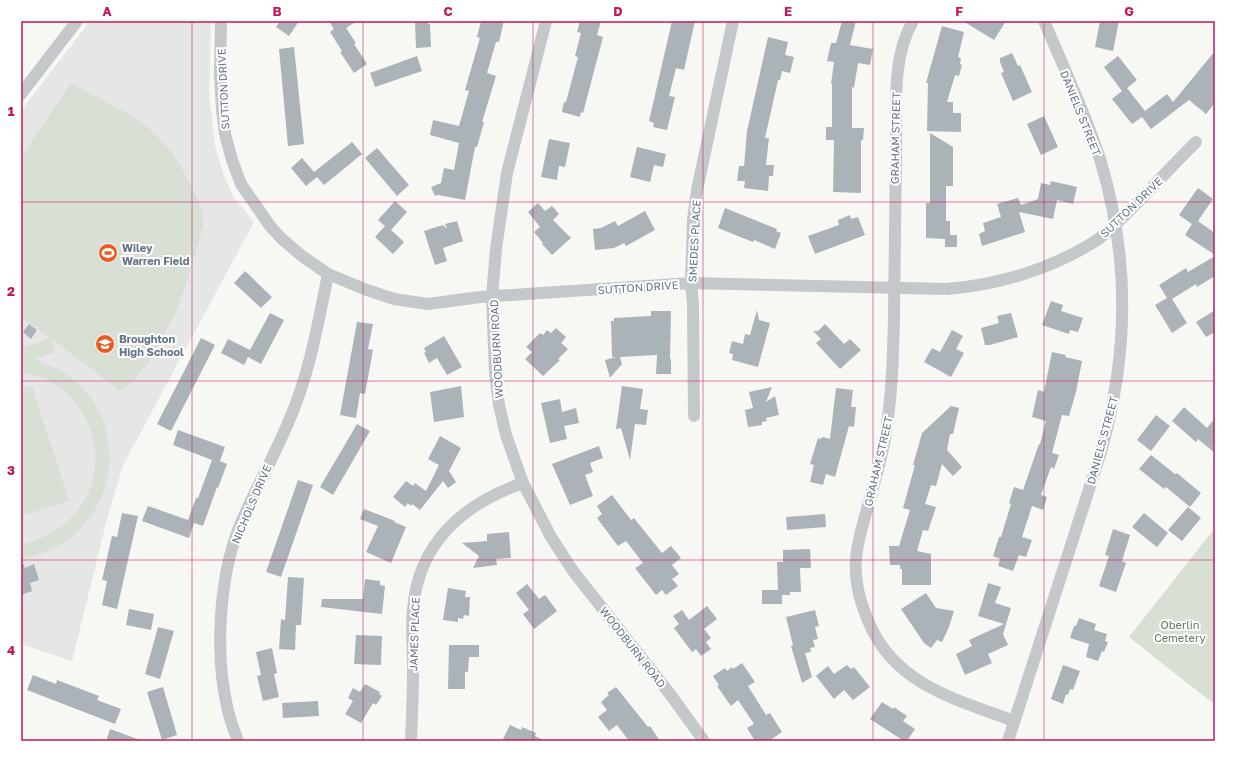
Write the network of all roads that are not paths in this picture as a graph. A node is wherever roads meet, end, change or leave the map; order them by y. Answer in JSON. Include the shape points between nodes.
{"nodes":[{"id":1,"x":77,"y":21,"type":"edge"},
{"id":2,"x":221,"y":21,"type":"edge"},
{"id":3,"x":546,"y":21,"type":"edge"},
{"id":4,"x":733,"y":21,"type":"edge"},
{"id":5,"x":913,"y":21,"type":"edge"},
{"id":6,"x":1044,"y":21,"type":"edge"},
{"id":7,"x":21,"y":94,"type":"edge"},
{"id":8,"x":1196,"y":142,"type":"dead end"},
{"id":9,"x":1116,"y":224,"type":"junction"},
{"id":10,"x":328,"y":274,"type":"junction"},
{"id":11,"x":691,"y":283,"type":"junction"},
{"id":12,"x":894,"y":288,"type":"junction"},
{"id":13,"x":492,"y":297,"type":"junction"},
{"id":14,"x":694,"y":416,"type":"dead end"},
{"id":15,"x":523,"y":483,"type":"junction"},
{"id":16,"x":1014,"y":721,"type":"junction"},
{"id":17,"x":238,"y":741,"type":"edge"},
{"id":18,"x":411,"y":741,"type":"edge"},
{"id":19,"x":704,"y":741,"type":"edge"},
{"id":20,"x":1008,"y":741,"type":"edge"}],
"edges":[{"from":1,"to":7,"type":"street"},
{"from":2,"to":10,"type":"street","name":"SUTTON DRIVE","via":[[222,109],[227,141],[241,184],[282,239]]},
{"from":3,"to":13,"type":"street","name":"WOODBURN ROAD","via":[[507,174]]},
{"from":4,"to":11,"type":"street","name":"SMEDES PLACE","via":[[697,190],[693,220]]},
{"from":5,"to":12,"type":"street","name":"GRAHAM STREET","via":[[904,43],[896,86]]},
{"from":6,"to":9,"type":"street","name":"DANIELS STREET","via":[[1100,159]]},
{"from":8,"to":9,"type":"street","name":"SUTTON DRIVE"},
{"from":9,"to":12,"type":"street","name":"SUTTON DRIVE","via":[[1070,255],[1016,276],[947,289]]},
{"from":9,"to":16,"type":"street","name":"DANIELS STREET","via":[[1121,260],[1123,319],[1118,378],[1110,418]]},
{"from":10,"to":13,"type":"street","name":"SUTTON DRIVE","via":[[367,290],[408,302],[428,304]]},
{"from":10,"to":17,"type":"street","name":"NICHOLS DRIVE","via":[[312,352],[302,386],[288,423],[238,531],[226,573],[221,620],[221,662],[227,706]]},
{"from":11,"to":12,"type":"street","name":"SUTTON DRIVE"},
{"from":11,"to":13,"type":"street","name":"SUTTON DRIVE"},
{"from":11,"to":14,"type":"street","name":"SMEDES PLACE"},
{"from":12,"to":16,"type":"street","name":"GRAHAM STREET","via":[[892,385],[884,445],[858,544],[856,576],[859,594],[870,626],[879,642],[909,675],[941,693]]},
{"from":13,"to":15,"type":"street","name":"WOODBURN ROAD","via":[[499,405],[506,435]]},
{"from":15,"to":18,"type":"street","name":"JAMES PLACE","via":[[469,509],[440,537],[425,564],[418,581],[413,611]]},
{"from":15,"to":19,"type":"street","name":"WOODBURN ROAD","via":[[551,537],[573,571]]},
{"from":16,"to":20,"type":"street","name":"DANIELS STREET"}]}
